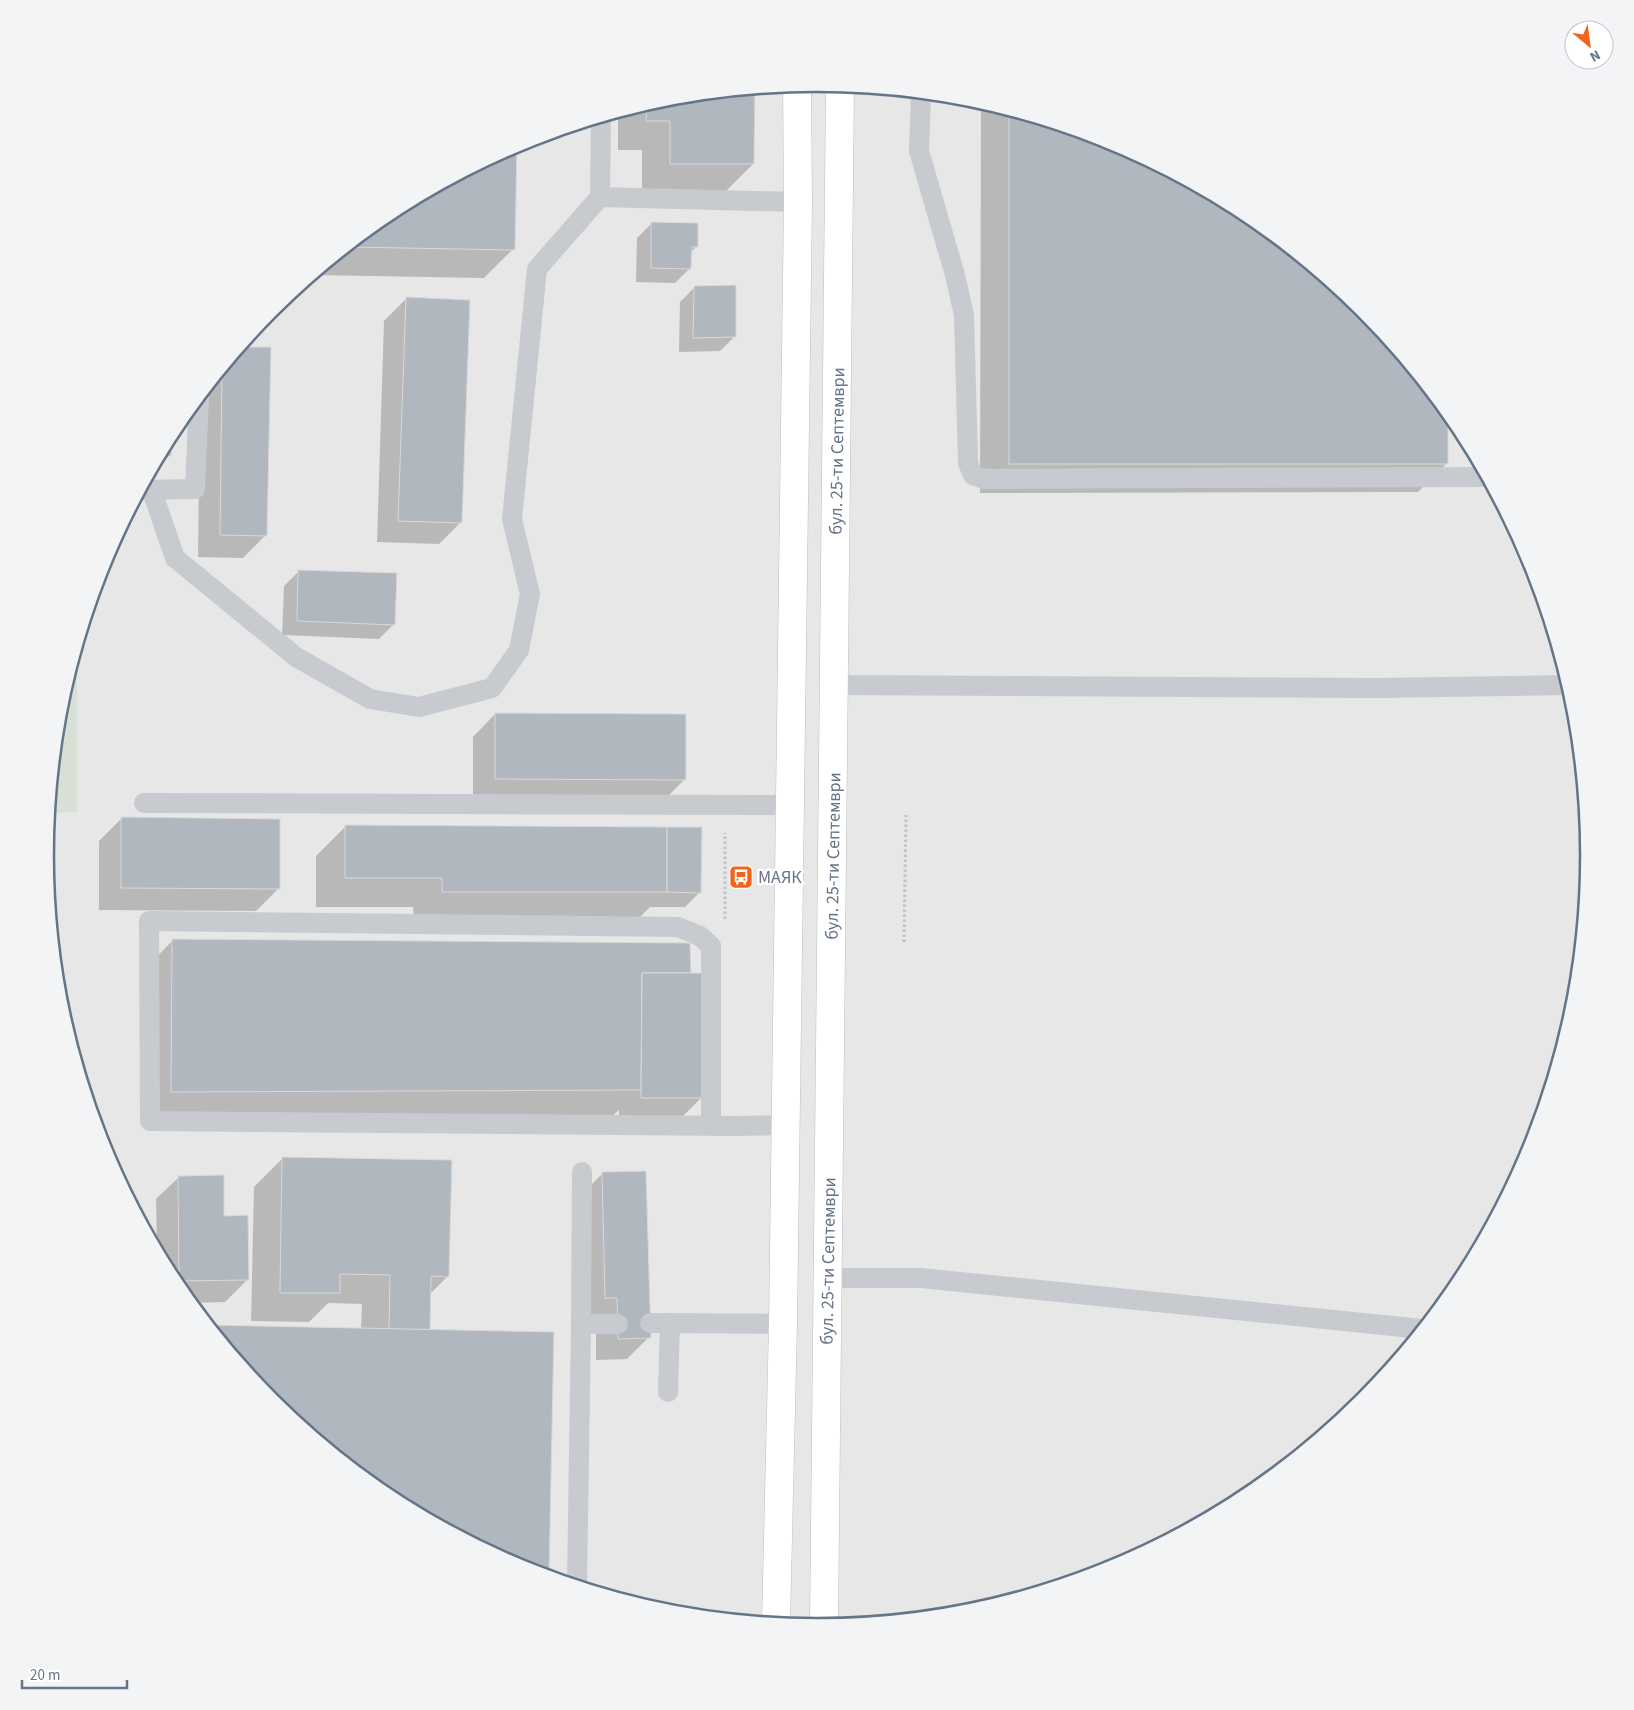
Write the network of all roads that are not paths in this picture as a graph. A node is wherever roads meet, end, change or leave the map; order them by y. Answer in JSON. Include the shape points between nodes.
{"nodes":[{"id":1,"x":797,"y":92,"type":"edge"},
{"id":2,"x":840,"y":92,"type":"edge"},
{"id":3,"x":921,"y":99,"type":"edge"},
{"id":4,"x":601,"y":123,"type":"edge"},
{"id":5,"x":600,"y":197,"type":"junction"},
{"id":6,"x":798,"y":202,"type":"junction"},
{"id":7,"x":199,"y":407,"type":"edge"},
{"id":8,"x":1480,"y":477,"type":"edge"},
{"id":9,"x":146,"y":490,"type":"edge"},
{"id":10,"x":1561,"y":684,"type":"edge"},
{"id":11,"x":834,"y":685,"type":"junction"},
{"id":12,"x":144,"y":803,"type":"dead end"},
{"id":13,"x":790,"y":805,"type":"junction"},
{"id":14,"x":786,"y":1125,"type":"junction"},
{"id":15,"x":711,"y":1126,"type":"junction"},
{"id":16,"x":582,"y":1172,"type":"dead end"},
{"id":17,"x":828,"y":1278,"type":"junction"},
{"id":18,"x":650,"y":1323,"type":"dead end"},
{"id":19,"x":670,"y":1323,"type":"junction"},
{"id":20,"x":580,"y":1324,"type":"junction"},
{"id":21,"x":618,"y":1324,"type":"dead end"},
{"id":22,"x":783,"y":1324,"type":"junction"},
{"id":23,"x":1416,"y":1328,"type":"edge"},
{"id":24,"x":668,"y":1392,"type":"dead end"},
{"id":25,"x":577,"y":1580,"type":"edge"},
{"id":26,"x":776,"y":1617,"type":"edge"},
{"id":27,"x":824,"y":1618,"type":"edge"}],
"edges":[{"from":1,"to":6,"type":"main road"},
{"from":2,"to":11,"type":"main road","name":"бул. 25-ти Септември"},
{"from":3,"to":8,"type":"lane","via":[[920,151],[964,315],[968,463],[973,475],[984,479]]},
{"from":4,"to":5,"type":"lane"},
{"from":5,"to":6,"type":"lane"},
{"from":5,"to":9,"type":"lane","via":[[537,269],[512,519],[530,594],[520,650],[492,688],[419,707],[370,700],[296,657],[175,558]]},
{"from":6,"to":13,"type":"main road"},
{"from":7,"to":9,"type":"lane","via":[[196,489]]},
{"from":10,"to":11,"type":"lane","via":[[1379,688]]},
{"from":11,"to":17,"type":"main road","name":"бул. 25-ти Септември"},
{"from":12,"to":13,"type":"lane"},
{"from":13,"to":14,"type":"main road"},
{"from":14,"to":15,"type":"lane"},
{"from":14,"to":22,"type":"main road"},
{"from":15,"to":15,"type":"lane","via":[[150,1121],[149,921],[678,927],[700,936],[712,946]]},
{"from":16,"to":20,"type":"lane"},
{"from":17,"to":23,"type":"lane","via":[[921,1278]]},
{"from":17,"to":27,"type":"main road","name":"бул. 25-ти Септември"},
{"from":18,"to":19,"type":"lane"},
{"from":19,"to":22,"type":"lane"},
{"from":19,"to":24,"type":"lane"},
{"from":20,"to":21,"type":"lane"},
{"from":20,"to":25,"type":"lane"},
{"from":22,"to":26,"type":"main road"}]}
